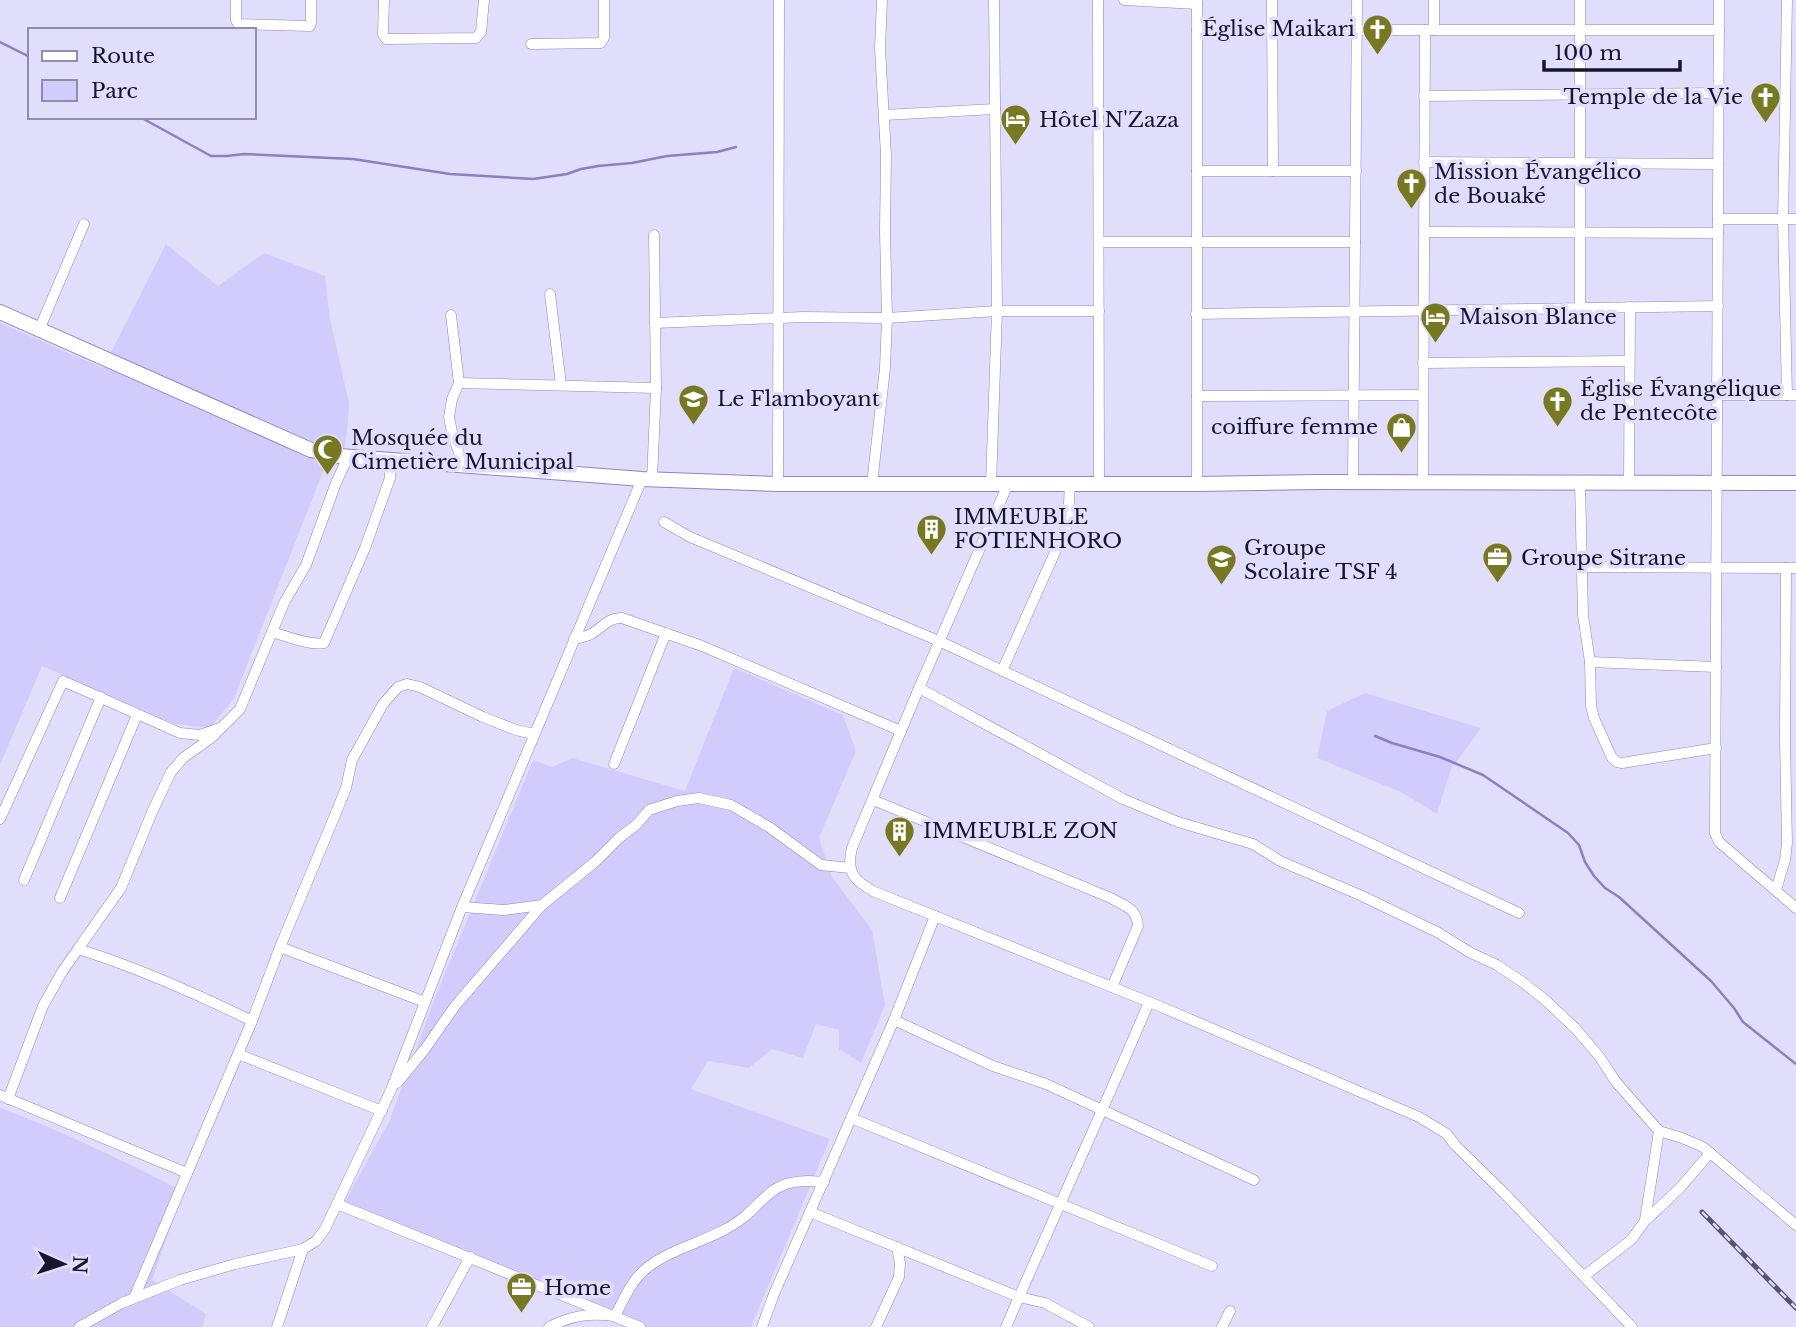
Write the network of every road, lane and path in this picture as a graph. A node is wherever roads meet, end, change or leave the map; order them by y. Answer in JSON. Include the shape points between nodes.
{"nodes":[{"id":1,"x":236,"y":0,"type":"edge"},
{"id":2,"x":311,"y":0,"type":"edge"},
{"id":3,"x":384,"y":0,"type":"edge"},
{"id":4,"x":484,"y":0,"type":"edge"},
{"id":5,"x":604,"y":0,"type":"edge"},
{"id":6,"x":779,"y":0,"type":"edge"},
{"id":7,"x":882,"y":0,"type":"edge"},
{"id":8,"x":994,"y":0,"type":"edge"},
{"id":9,"x":1098,"y":0,"type":"edge"},
{"id":10,"x":1124,"y":0,"type":"edge"},
{"id":11,"x":1272,"y":0,"type":"edge"},
{"id":12,"x":1357,"y":0,"type":"edge"},
{"id":13,"x":1434,"y":0,"type":"edge"},
{"id":14,"x":1580,"y":0,"type":"edge"},
{"id":15,"x":1719,"y":0,"type":"edge"},
{"id":16,"x":1787,"y":0,"type":"edge"},
{"id":17,"x":1196,"y":2,"type":"edge"},
{"id":18,"x":1196,"y":30,"type":"junction"},
{"id":19,"x":1272,"y":30,"type":"junction"},
{"id":20,"x":1357,"y":30,"type":"junction"},
{"id":21,"x":1429,"y":30,"type":"junction"},
{"id":22,"x":1580,"y":30,"type":"junction"},
{"id":23,"x":1719,"y":30,"type":"junction"},
{"id":24,"x":531,"y":44,"type":"dead end"},
{"id":25,"x":1718,"y":93,"type":"junction"},
{"id":26,"x":1580,"y":94,"type":"junction"},
{"id":27,"x":1424,"y":96,"type":"junction"},
{"id":28,"x":995,"y":109,"type":"junction"},
{"id":29,"x":884,"y":116,"type":"junction"},
{"id":30,"x":1790,"y":139,"type":"edge"},
{"id":31,"x":1424,"y":162,"type":"junction"},
{"id":32,"x":1581,"y":163,"type":"junction"},
{"id":33,"x":1718,"y":164,"type":"junction"},
{"id":34,"x":1273,"y":171,"type":"junction"},
{"id":35,"x":1356,"y":171,"type":"junction"},
{"id":36,"x":1196,"y":172,"type":"junction"},
{"id":37,"x":1718,"y":219,"type":"junction"},
{"id":38,"x":1783,"y":219,"type":"junction"},
{"id":39,"x":1796,"y":219,"type":"edge"},
{"id":40,"x":85,"y":224,"type":"dead end"},
{"id":41,"x":1424,"y":232,"type":"junction"},
{"id":42,"x":1581,"y":233,"type":"junction"},
{"id":43,"x":1718,"y":233,"type":"junction"},
{"id":44,"x":654,"y":235,"type":"dead end"},
{"id":45,"x":1197,"y":242,"type":"junction"},
{"id":46,"x":1355,"y":242,"type":"junction"},
{"id":47,"x":1098,"y":243,"type":"junction"},
{"id":48,"x":550,"y":294,"type":"dead end"},
{"id":49,"x":1718,"y":306,"type":"junction"},
{"id":50,"x":1630,"y":307,"type":"junction"},
{"id":51,"x":1580,"y":308,"type":"junction"},
{"id":52,"x":1423,"y":310,"type":"junction"},
{"id":53,"x":997,"y":311,"type":"junction"},
{"id":54,"x":1098,"y":311,"type":"junction"},
{"id":55,"x":0,"y":312,"type":"edge"},
{"id":56,"x":1355,"y":312,"type":"junction"},
{"id":57,"x":1196,"y":314,"type":"junction"},
{"id":58,"x":451,"y":315,"type":"dead end"},
{"id":59,"x":887,"y":318,"type":"junction"},
{"id":60,"x":778,"y":319,"type":"junction"},
{"id":61,"x":655,"y":323,"type":"junction"},
{"id":62,"x":39,"y":330,"type":"junction"},
{"id":63,"x":1628,"y":361,"type":"junction"},
{"id":64,"x":1423,"y":363,"type":"junction"},
{"id":65,"x":459,"y":383,"type":"junction"},
{"id":66,"x":561,"y":385,"type":"junction"},
{"id":67,"x":656,"y":388,"type":"junction"},
{"id":68,"x":1354,"y":395,"type":"junction"},
{"id":69,"x":1423,"y":395,"type":"junction"},
{"id":70,"x":1718,"y":395,"type":"junction"},
{"id":71,"x":1791,"y":395,"type":"edge"},
{"id":72,"x":1196,"y":396,"type":"junction"},
{"id":73,"x":348,"y":457,"type":"junction"},
{"id":74,"x":390,"y":460,"type":"junction"},
{"id":75,"x":463,"y":465,"type":"junction"},
{"id":76,"x":647,"y":479,"type":"junction"},
{"id":77,"x":1353,"y":482,"type":"junction"},
{"id":78,"x":1580,"y":482,"type":"junction"},
{"id":79,"x":1629,"y":482,"type":"junction"},
{"id":80,"x":1423,"y":483,"type":"junction"},
{"id":81,"x":1717,"y":483,"type":"junction"},
{"id":82,"x":1796,"y":483,"type":"edge"},
{"id":83,"x":778,"y":484,"type":"junction"},
{"id":84,"x":872,"y":484,"type":"junction"},
{"id":85,"x":991,"y":484,"type":"junction"},
{"id":86,"x":1008,"y":484,"type":"junction"},
{"id":87,"x":1070,"y":484,"type":"junction"},
{"id":88,"x":1098,"y":484,"type":"junction"},
{"id":89,"x":1197,"y":484,"type":"junction"},
{"id":90,"x":664,"y":522,"type":"dead end"},
{"id":91,"x":1581,"y":567,"type":"junction"},
{"id":92,"x":1717,"y":568,"type":"junction"},
{"id":93,"x":1791,"y":568,"type":"edge"},
{"id":94,"x":272,"y":632,"type":"junction"},
{"id":95,"x":666,"y":633,"type":"junction"},
{"id":96,"x":574,"y":639,"type":"junction"},
{"id":97,"x":939,"y":641,"type":"junction"},
{"id":98,"x":1590,"y":662,"type":"junction"},
{"id":99,"x":1716,"y":667,"type":"junction"},
{"id":100,"x":1002,"y":671,"type":"junction"},
{"id":101,"x":919,"y":688,"type":"junction"},
{"id":102,"x":101,"y":698,"type":"junction"},
{"id":103,"x":138,"y":715,"type":"junction"},
{"id":104,"x":223,"y":726,"type":"junction"},
{"id":105,"x":901,"y":731,"type":"junction"},
{"id":106,"x":534,"y":734,"type":"junction"},
{"id":107,"x":1785,"y":740,"type":"junction"},
{"id":108,"x":1796,"y":746,"type":"edge"},
{"id":109,"x":1716,"y":748,"type":"junction"},
{"id":110,"x":614,"y":764,"type":"dead end"},
{"id":111,"x":873,"y":800,"type":"junction"},
{"id":112,"x":0,"y":819,"type":"edge"},
{"id":113,"x":849,"y":868,"type":"junction"},
{"id":114,"x":24,"y":880,"type":"dead end"},
{"id":115,"x":1776,"y":890,"type":"junction"},
{"id":116,"x":60,"y":898,"type":"dead end"},
{"id":117,"x":542,"y":905,"type":"junction"},
{"id":118,"x":462,"y":907,"type":"junction"},
{"id":119,"x":1796,"y":908,"type":"edge"},
{"id":120,"x":1519,"y":912,"type":"dead end"},
{"id":121,"x":934,"y":916,"type":"junction"},
{"id":122,"x":280,"y":947,"type":"junction"},
{"id":123,"x":78,"y":949,"type":"junction"},
{"id":124,"x":1112,"y":987,"type":"junction"},
{"id":125,"x":425,"y":1002,"type":"junction"},
{"id":126,"x":1149,"y":1002,"type":"junction"},
{"id":127,"x":894,"y":1020,"type":"junction"},
{"id":128,"x":252,"y":1021,"type":"junction"},
{"id":129,"x":238,"y":1054,"type":"junction"},
{"id":130,"x":391,"y":1090,"type":"junction"},
{"id":131,"x":4,"y":1097,"type":"edge"},
{"id":132,"x":382,"y":1111,"type":"junction"},
{"id":133,"x":1102,"y":1112,"type":"junction"},
{"id":134,"x":851,"y":1118,"type":"junction"},
{"id":135,"x":1659,"y":1131,"type":"junction"},
{"id":136,"x":1710,"y":1153,"type":"junction"},
{"id":137,"x":187,"y":1173,"type":"junction"},
{"id":138,"x":1254,"y":1180,"type":"dead end"},
{"id":139,"x":824,"y":1182,"type":"junction"},
{"id":140,"x":1059,"y":1203,"type":"junction"},
{"id":141,"x":337,"y":1204,"type":"junction"},
{"id":142,"x":810,"y":1212,"type":"junction"},
{"id":143,"x":1645,"y":1221,"type":"junction"},
{"id":144,"x":1796,"y":1226,"type":"edge"},
{"id":145,"x":897,"y":1247,"type":"junction"},
{"id":146,"x":303,"y":1249,"type":"junction"},
{"id":147,"x":470,"y":1257,"type":"junction"},
{"id":148,"x":1212,"y":1266,"type":"dead end"},
{"id":149,"x":1584,"y":1276,"type":"junction"},
{"id":150,"x":1019,"y":1297,"type":"junction"},
{"id":151,"x":134,"y":1298,"type":"junction"},
{"id":152,"x":1230,"y":1311,"type":"dead end"},
{"id":153,"x":615,"y":1316,"type":"junction"},
{"id":154,"x":79,"y":1327,"type":"edge"},
{"id":155,"x":277,"y":1327,"type":"edge"},
{"id":156,"x":432,"y":1327,"type":"edge"},
{"id":157,"x":549,"y":1327,"type":"edge"},
{"id":158,"x":639,"y":1327,"type":"edge"},
{"id":159,"x":762,"y":1327,"type":"edge"},
{"id":160,"x":876,"y":1327,"type":"edge"},
{"id":161,"x":1006,"y":1327,"type":"edge"},
{"id":162,"x":1089,"y":1327,"type":"edge"},
{"id":163,"x":1223,"y":1327,"type":"edge"},
{"id":164,"x":1632,"y":1327,"type":"edge"}],
"edges":[{"from":1,"to":2,"type":"street","via":[[238,24],[310,26]]},
{"from":3,"to":4,"type":"street","via":[[386,38],[476,38],[481,32]]},
{"from":5,"to":24,"type":"street","via":[[601,43]]},
{"from":6,"to":60,"type":"street"},
{"from":7,"to":29,"type":"street"},
{"from":8,"to":28,"type":"street"},
{"from":9,"to":47,"type":"street"},
{"from":10,"to":17,"type":"street"},
{"from":11,"to":19,"type":"street"},
{"from":12,"to":20,"type":"street"},
{"from":13,"to":21,"type":"street"},
{"from":14,"to":22,"type":"street"},
{"from":15,"to":23,"type":"street"},
{"from":16,"to":30,"type":"street"},
{"from":17,"to":18,"type":"street"},
{"from":18,"to":19,"type":"street"},
{"from":18,"to":36,"type":"street"},
{"from":19,"to":20,"type":"street"},
{"from":19,"to":34,"type":"street"},
{"from":20,"to":21,"type":"street"},
{"from":20,"to":35,"type":"street"},
{"from":21,"to":22,"type":"street"},
{"from":21,"to":27,"type":"street"},
{"from":22,"to":23,"type":"street"},
{"from":22,"to":26,"type":"street"},
{"from":23,"to":25,"type":"street"},
{"from":25,"to":26,"type":"street"},
{"from":25,"to":33,"type":"street"},
{"from":26,"to":27,"type":"street"},
{"from":26,"to":32,"type":"street"},
{"from":27,"to":31,"type":"street"},
{"from":28,"to":29,"type":"street"},
{"from":28,"to":53,"type":"street"},
{"from":29,"to":59,"type":"street"},
{"from":30,"to":38,"type":"street"},
{"from":31,"to":32,"type":"street"},
{"from":31,"to":41,"type":"street"},
{"from":32,"to":33,"type":"street"},
{"from":32,"to":42,"type":"street"},
{"from":33,"to":37,"type":"street"},
{"from":34,"to":35,"type":"street"},
{"from":34,"to":36,"type":"street"},
{"from":35,"to":46,"type":"street"},
{"from":36,"to":45,"type":"street"},
{"from":37,"to":38,"type":"street"},
{"from":37,"to":43,"type":"street"},
{"from":38,"to":39,"type":"street"},
{"from":38,"to":71,"type":"street"},
{"from":40,"to":62,"type":"street"},
{"from":41,"to":42,"type":"street"},
{"from":41,"to":52,"type":"street"},
{"from":42,"to":43,"type":"street"},
{"from":42,"to":51,"type":"street"},
{"from":43,"to":49,"type":"street"},
{"from":44,"to":61,"type":"street"},
{"from":45,"to":46,"type":"street"},
{"from":45,"to":47,"type":"street"},
{"from":45,"to":57,"type":"street"},
{"from":46,"to":56,"type":"street"},
{"from":47,"to":54,"type":"street"},
{"from":48,"to":66,"type":"street"},
{"from":49,"to":50,"type":"street"},
{"from":49,"to":70,"type":"street"},
{"from":50,"to":51,"type":"street"},
{"from":50,"to":63,"type":"street"},
{"from":51,"to":52,"type":"street"},
{"from":52,"to":56,"type":"street"},
{"from":52,"to":64,"type":"street"},
{"from":53,"to":54,"type":"street"},
{"from":53,"to":59,"type":"street"},
{"from":53,"to":85,"type":"street"},
{"from":54,"to":88,"type":"street"},
{"from":55,"to":62,"type":"street"},
{"from":56,"to":57,"type":"street"},
{"from":56,"to":68,"type":"street"},
{"from":57,"to":72,"type":"street"},
{"from":58,"to":65,"type":"street"},
{"from":59,"to":60,"type":"street"},
{"from":59,"to":84,"type":"street"},
{"from":60,"to":61,"type":"street"},
{"from":60,"to":83,"type":"street"},
{"from":61,"to":67,"type":"street"},
{"from":62,"to":73,"type":"street","via":[[311,450]]},
{"from":63,"to":64,"type":"street"},
{"from":63,"to":79,"type":"street"},
{"from":64,"to":69,"type":"street"},
{"from":65,"to":66,"type":"street"},
{"from":65,"to":75,"type":"street","via":[[449,417]]},
{"from":66,"to":67,"type":"street"},
{"from":67,"to":76,"type":"street"},
{"from":68,"to":69,"type":"street"},
{"from":68,"to":72,"type":"street"},
{"from":68,"to":77,"type":"street"},
{"from":69,"to":80,"type":"street"},
{"from":70,"to":71,"type":"street"},
{"from":70,"to":81,"type":"street"},
{"from":72,"to":89,"type":"street"},
{"from":73,"to":74,"type":"street"},
{"from":73,"to":94,"type":"street","via":[[306,565]]},
{"from":74,"to":75,"type":"street"},
{"from":74,"to":94,"type":"street","via":[[390,478],[374,525],[324,643]]},
{"from":75,"to":76,"type":"street"},
{"from":76,"to":83,"type":"street"},
{"from":76,"to":96,"type":"street"},
{"from":77,"to":80,"type":"street"},
{"from":77,"to":89,"type":"street"},
{"from":78,"to":79,"type":"street"},
{"from":78,"to":80,"type":"street"},
{"from":78,"to":91,"type":"street"},
{"from":79,"to":81,"type":"street"},
{"from":81,"to":82,"type":"street"},
{"from":81,"to":92,"type":"street"},
{"from":83,"to":84,"type":"street"},
{"from":84,"to":85,"type":"street"},
{"from":85,"to":86,"type":"street"},
{"from":86,"to":87,"type":"street"},
{"from":86,"to":97,"type":"street"},
{"from":87,"to":88,"type":"street"},
{"from":87,"to":100,"type":"street","via":[[1068,523]]},
{"from":88,"to":89,"type":"street"},
{"from":90,"to":97,"type":"street"},
{"from":91,"to":92,"type":"street"},
{"from":91,"to":98,"type":"street"},
{"from":92,"to":93,"type":"street"},
{"from":92,"to":99,"type":"street"},
{"from":93,"to":107,"type":"street"},
{"from":94,"to":104,"type":"street","via":[[240,709]]},
{"from":95,"to":96,"type":"street","via":[[617,617],[590,635]]},
{"from":95,"to":105,"type":"street"},
{"from":95,"to":110,"type":"street"},
{"from":96,"to":106,"type":"street"},
{"from":97,"to":100,"type":"street"},
{"from":97,"to":101,"type":"street"},
{"from":98,"to":99,"type":"street"},
{"from":98,"to":109,"type":"street","via":[[1594,718],[1617,762]]},
{"from":99,"to":109,"type":"street"},
{"from":100,"to":120,"type":"street"},
{"from":101,"to":105,"type":"street"},
{"from":101,"to":135,"type":"street","via":[[1123,799],[1253,844],[1497,965],[1576,1029]]},
{"from":102,"to":103,"type":"street"},
{"from":102,"to":112,"type":"street","via":[[63,681]]},
{"from":102,"to":114,"type":"street"},
{"from":103,"to":104,"type":"street","via":[[180,733],[200,735]]},
{"from":103,"to":116,"type":"street"},
{"from":104,"to":123,"type":"street","via":[[171,772],[121,888]]},
{"from":105,"to":111,"type":"street"},
{"from":106,"to":118,"type":"street"},
{"from":106,"to":122,"type":"street","via":[[482,717],[420,687],[398,687],[383,704],[352,760],[338,810]]},
{"from":107,"to":108,"type":"street"},
{"from":107,"to":115,"type":"street","via":[[1787,843]]},
{"from":109,"to":115,"type":"street","via":[[1716,838]]},
{"from":111,"to":113,"type":"street","via":[[852,848]]},
{"from":111,"to":124,"type":"street","via":[[1135,912],[1139,926]]},
{"from":113,"to":117,"type":"street","via":[[821,865],[731,805],[699,798],[649,810]]},
{"from":113,"to":121,"type":"street","via":[[875,892]]},
{"from":115,"to":119,"type":"street"},
{"from":117,"to":118,"type":"street","via":[[504,910]]},
{"from":117,"to":130,"type":"street","via":[[455,1006]]},
{"from":118,"to":125,"type":"street"},
{"from":121,"to":124,"type":"street"},
{"from":121,"to":127,"type":"street"},
{"from":122,"to":125,"type":"street"},
{"from":122,"to":128,"type":"street"},
{"from":123,"to":128,"type":"street","via":[[190,990]]},
{"from":123,"to":131,"type":"street","via":[[43,1006]]},
{"from":124,"to":126,"type":"street"},
{"from":125,"to":130,"type":"street"},
{"from":126,"to":133,"type":"street"},
{"from":126,"to":149,"type":"street","via":[[1412,1114],[1447,1134]]},
{"from":127,"to":133,"type":"street"},
{"from":127,"to":134,"type":"street"},
{"from":128,"to":129,"type":"street"},
{"from":129,"to":132,"type":"street"},
{"from":129,"to":137,"type":"street"},
{"from":130,"to":132,"type":"street"},
{"from":131,"to":137,"type":"street"},
{"from":132,"to":141,"type":"street"},
{"from":133,"to":138,"type":"street"},
{"from":133,"to":140,"type":"street"},
{"from":134,"to":139,"type":"street"},
{"from":134,"to":140,"type":"street"},
{"from":135,"to":136,"type":"street"},
{"from":135,"to":143,"type":"street"},
{"from":136,"to":143,"type":"street"},
{"from":136,"to":144,"type":"street"},
{"from":137,"to":151,"type":"street"},
{"from":139,"to":142,"type":"street"},
{"from":139,"to":153,"type":"street","via":[[785,1184],[744,1218],[646,1268]]},
{"from":140,"to":148,"type":"street"},
{"from":140,"to":150,"type":"street"},
{"from":141,"to":146,"type":"street","via":[[316,1241]]},
{"from":141,"to":147,"type":"street"},
{"from":142,"to":145,"type":"street"},
{"from":142,"to":159,"type":"street"},
{"from":143,"to":149,"type":"street","via":[[1631,1240]]},
{"from":145,"to":150,"type":"street"},
{"from":145,"to":160,"type":"street","via":[[899,1277]]},
{"from":146,"to":151,"type":"street","via":[[235,1264]]},
{"from":146,"to":155,"type":"street"},
{"from":147,"to":153,"type":"street"},
{"from":147,"to":156,"type":"street"},
{"from":149,"to":164,"type":"street"},
{"from":150,"to":161,"type":"street"},
{"from":150,"to":162,"type":"street","via":[[1045,1303]]},
{"from":151,"to":154,"type":"street"},
{"from":152,"to":163,"type":"street"},
{"from":153,"to":157,"type":"street","via":[[570,1317]]},
{"from":153,"to":158,"type":"street"}]}
